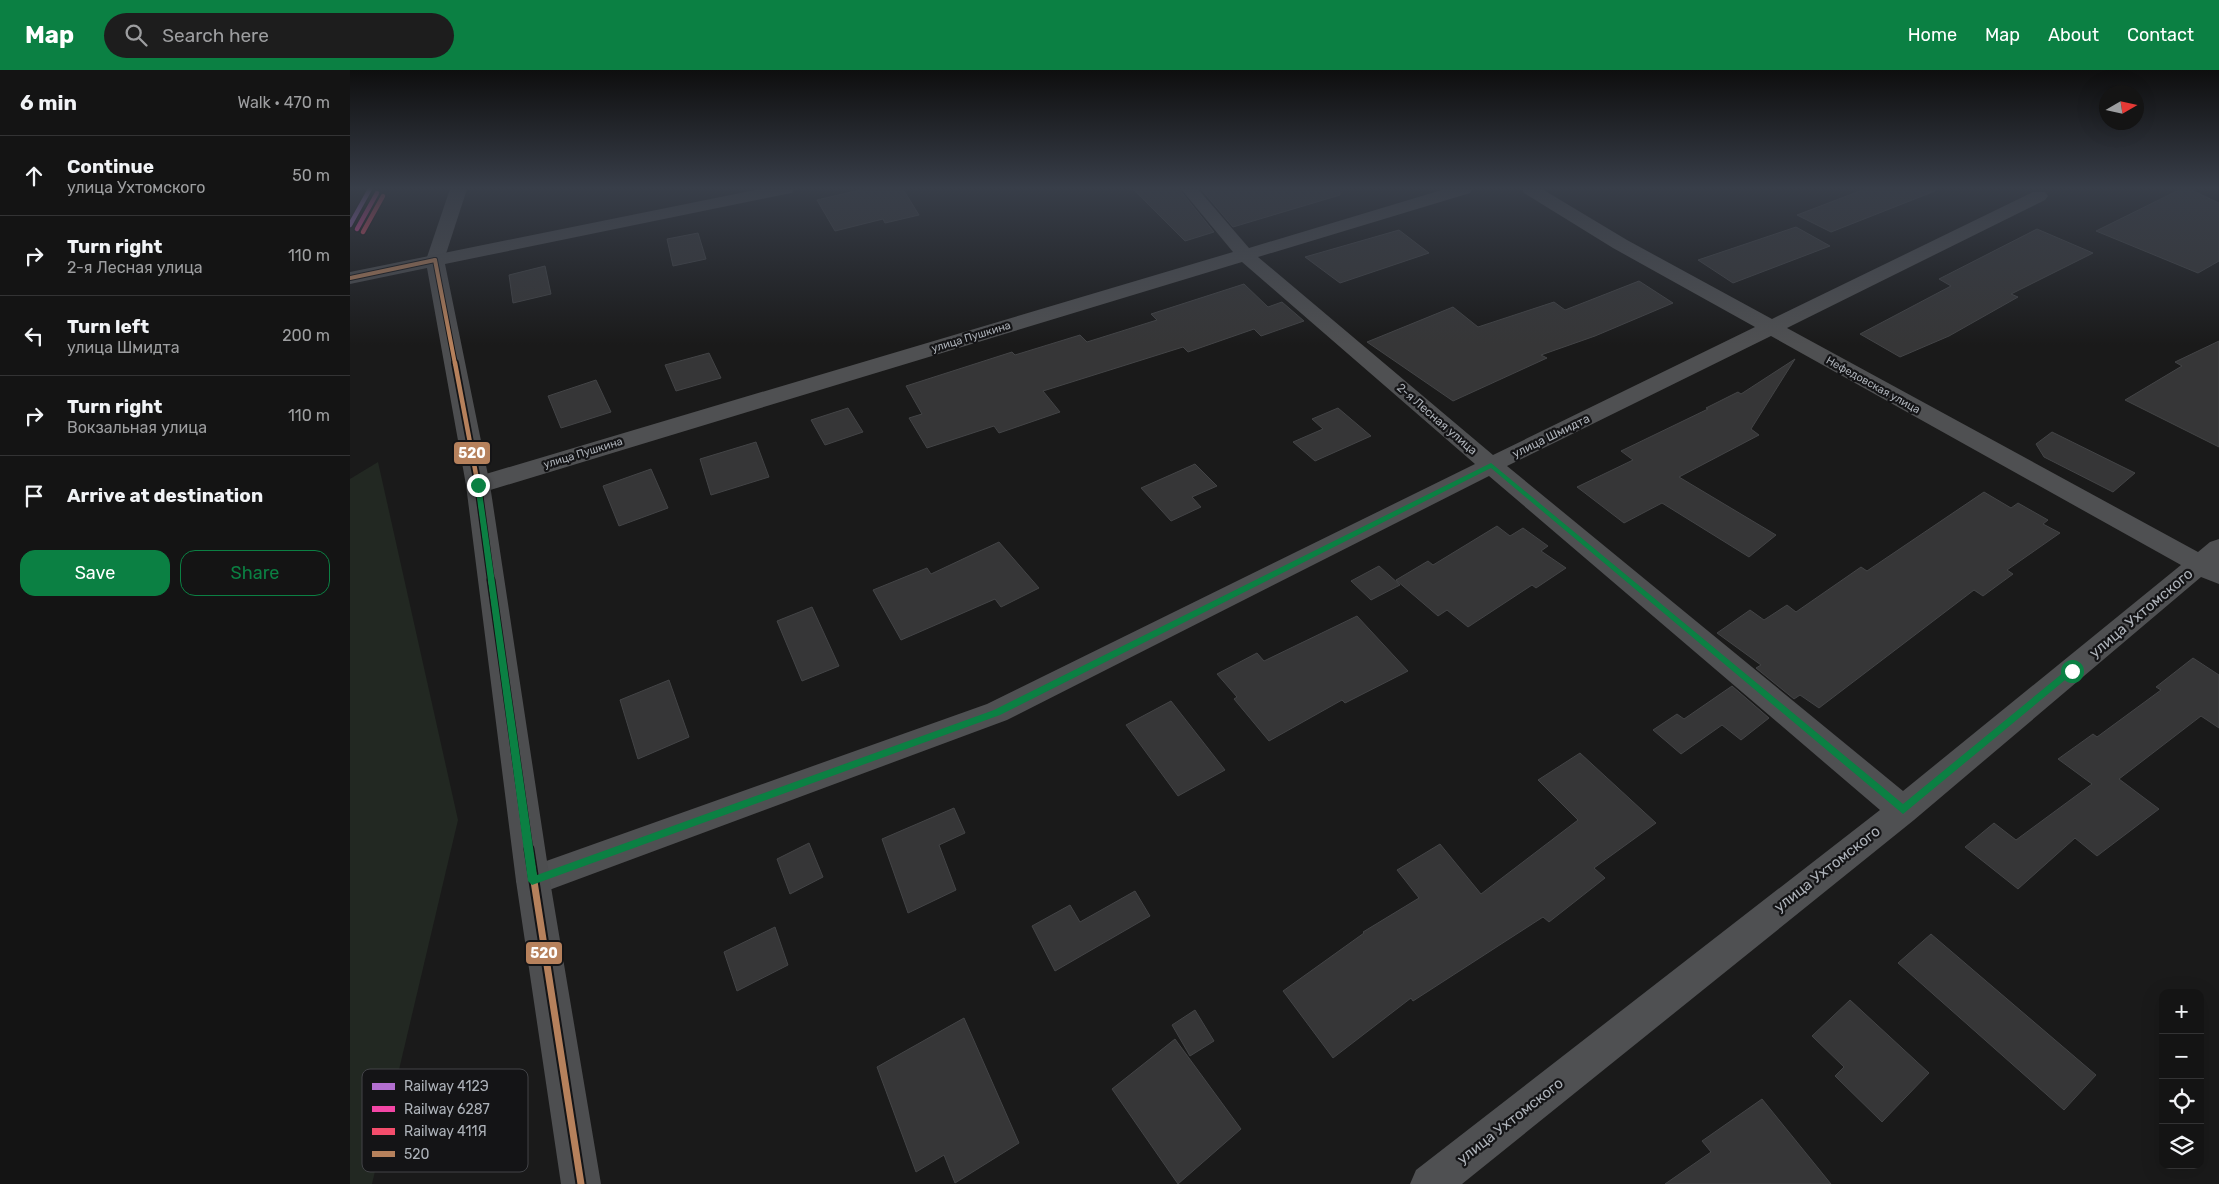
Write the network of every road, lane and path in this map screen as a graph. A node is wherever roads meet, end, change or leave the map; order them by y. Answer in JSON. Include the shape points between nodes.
{"nodes":[{"id":1,"x":441,"y":241,"type":"edge"},
{"id":2,"x":529,"y":241,"type":"edge"},
{"id":3,"x":1233,"y":241,"type":"edge"},
{"id":4,"x":1291,"y":241,"type":"edge"},
{"id":5,"x":1615,"y":241,"type":"edge"},
{"id":6,"x":1948,"y":241,"type":"edge"},
{"id":7,"x":1245,"y":255,"type":"junction"},
{"id":8,"x":435,"y":260,"type":"junction"},
{"id":9,"x":350,"y":278,"type":"edge"},
{"id":10,"x":1771,"y":329,"type":"junction"},
{"id":11,"x":1491,"y":465,"type":"junction"},
{"id":12,"x":478,"y":485,"type":"junction"},
{"id":13,"x":2213,"y":562,"type":"edge"},
{"id":14,"x":1903,"y":810,"type":"junction"},
{"id":15,"x":532,"y":881,"type":"junction"},
{"id":16,"x":581,"y":1184,"type":"edge"},
{"id":17,"x":1430,"y":1184,"type":"edge"}],
"edges":[{"from":1,"to":8,"type":"street"},
{"from":2,"to":8,"type":"street"},
{"from":3,"to":7,"type":"street","name":"2-я Лесная улица"},
{"from":4,"to":7,"type":"street","name":"улица Пушкина"},
{"from":5,"to":10,"type":"street","name":"Нефедовская улица"},
{"from":6,"to":10,"type":"street","name":"улица Шмидта"},
{"from":7,"to":11,"type":"street","name":"2-я Лесная улица"},
{"from":7,"to":12,"type":"street","name":"улица Пушкина"},
{"from":8,"to":9,"type":"street"},
{"from":8,"to":12,"type":"street"},
{"from":10,"to":11,"type":"street","name":"улица Шмидта"},
{"from":10,"to":13,"type":"street","name":"Нефедовская улица"},
{"from":11,"to":14,"type":"street","name":"2-я Лесная улица"},
{"from":11,"to":15,"type":"street","name":"улица Шмидта","via":[[997,712]]},
{"from":12,"to":15,"type":"street"},
{"from":13,"to":14,"type":"street","name":"улица Ухтомского"},
{"from":14,"to":17,"type":"street","name":"улица Ухтомского"},
{"from":15,"to":16,"type":"street"}]}
